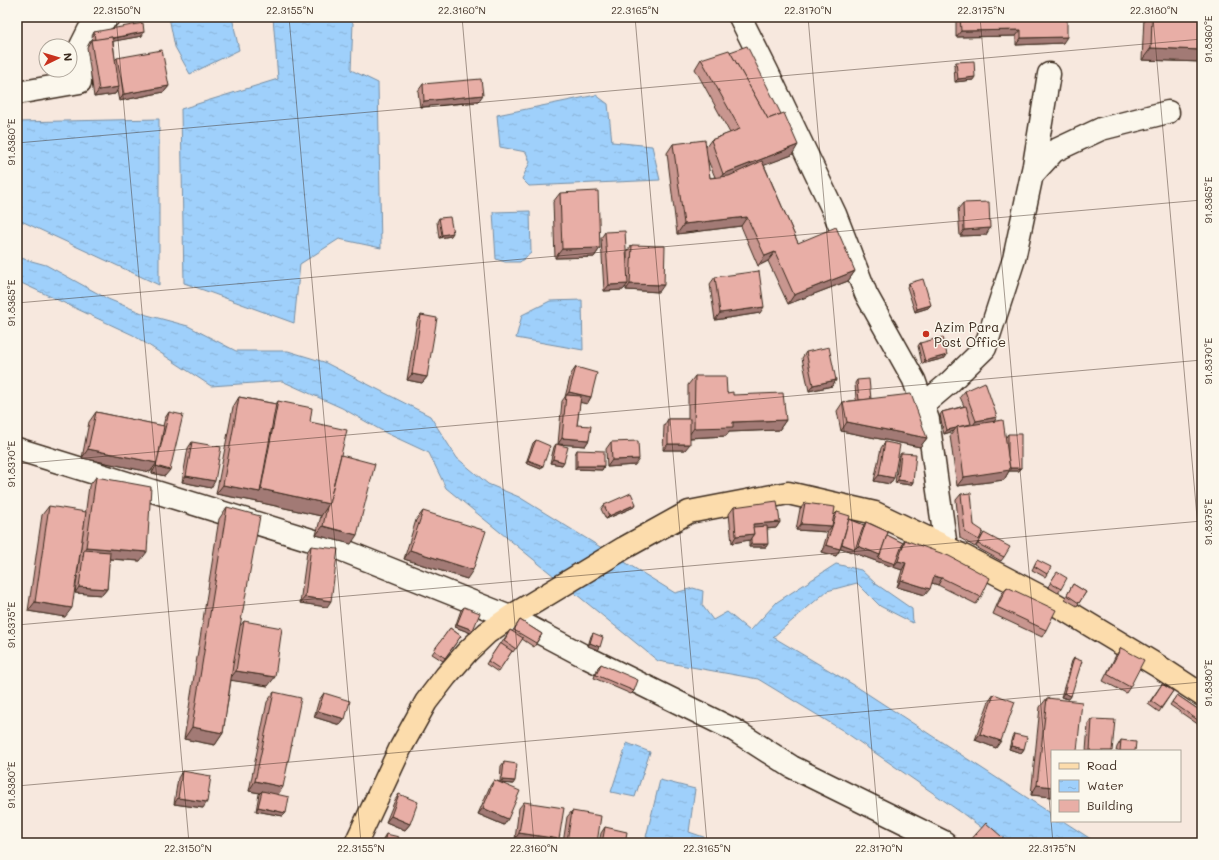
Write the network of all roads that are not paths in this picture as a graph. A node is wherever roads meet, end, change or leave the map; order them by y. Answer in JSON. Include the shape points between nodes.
{"nodes":[{"id":1,"x":108,"y":17,"type":"edge"},
{"id":2,"x":740,"y":17,"type":"edge"},
{"id":3,"x":1049,"y":74,"type":"dead end"},
{"id":4,"x":17,"y":93,"type":"edge"},
{"id":5,"x":1168,"y":112,"type":"dead end"},
{"id":6,"x":1032,"y":175,"type":"junction"},
{"id":7,"x":923,"y":405,"type":"junction"},
{"id":8,"x":17,"y":449,"type":"edge"},
{"id":9,"x":946,"y":547,"type":"junction"},
{"id":10,"x":510,"y":617,"type":"junction"},
{"id":11,"x":1202,"y":695,"type":"edge"},
{"id":12,"x":356,"y":843,"type":"edge"},
{"id":13,"x":945,"y":843,"type":"edge"}],
"edges":[{"from":1,"to":4,"type":"street","via":[[89,30],[78,52],[80,82]]},
{"from":2,"to":7,"type":"street","via":[[834,214],[866,294],[914,380]]},
{"from":3,"to":6,"type":"street"},
{"from":5,"to":6,"type":"street","via":[[1101,129],[1088,135],[1054,151]]},
{"from":6,"to":7,"type":"street","via":[[1014,259],[985,348]]},
{"from":7,"to":9,"type":"street","via":[[928,420]]},
{"from":8,"to":10,"type":"street","via":[[340,549]]},
{"from":9,"to":10,"type":"main road","via":[[874,513],[788,493],[690,512],[624,548]]},
{"from":9,"to":11,"type":"main road","via":[[1055,604]]},
{"from":10,"to":12,"type":"main road","via":[[487,633],[467,652],[426,702],[400,749]]},
{"from":10,"to":13,"type":"street","via":[[734,730],[792,767]]}]}
